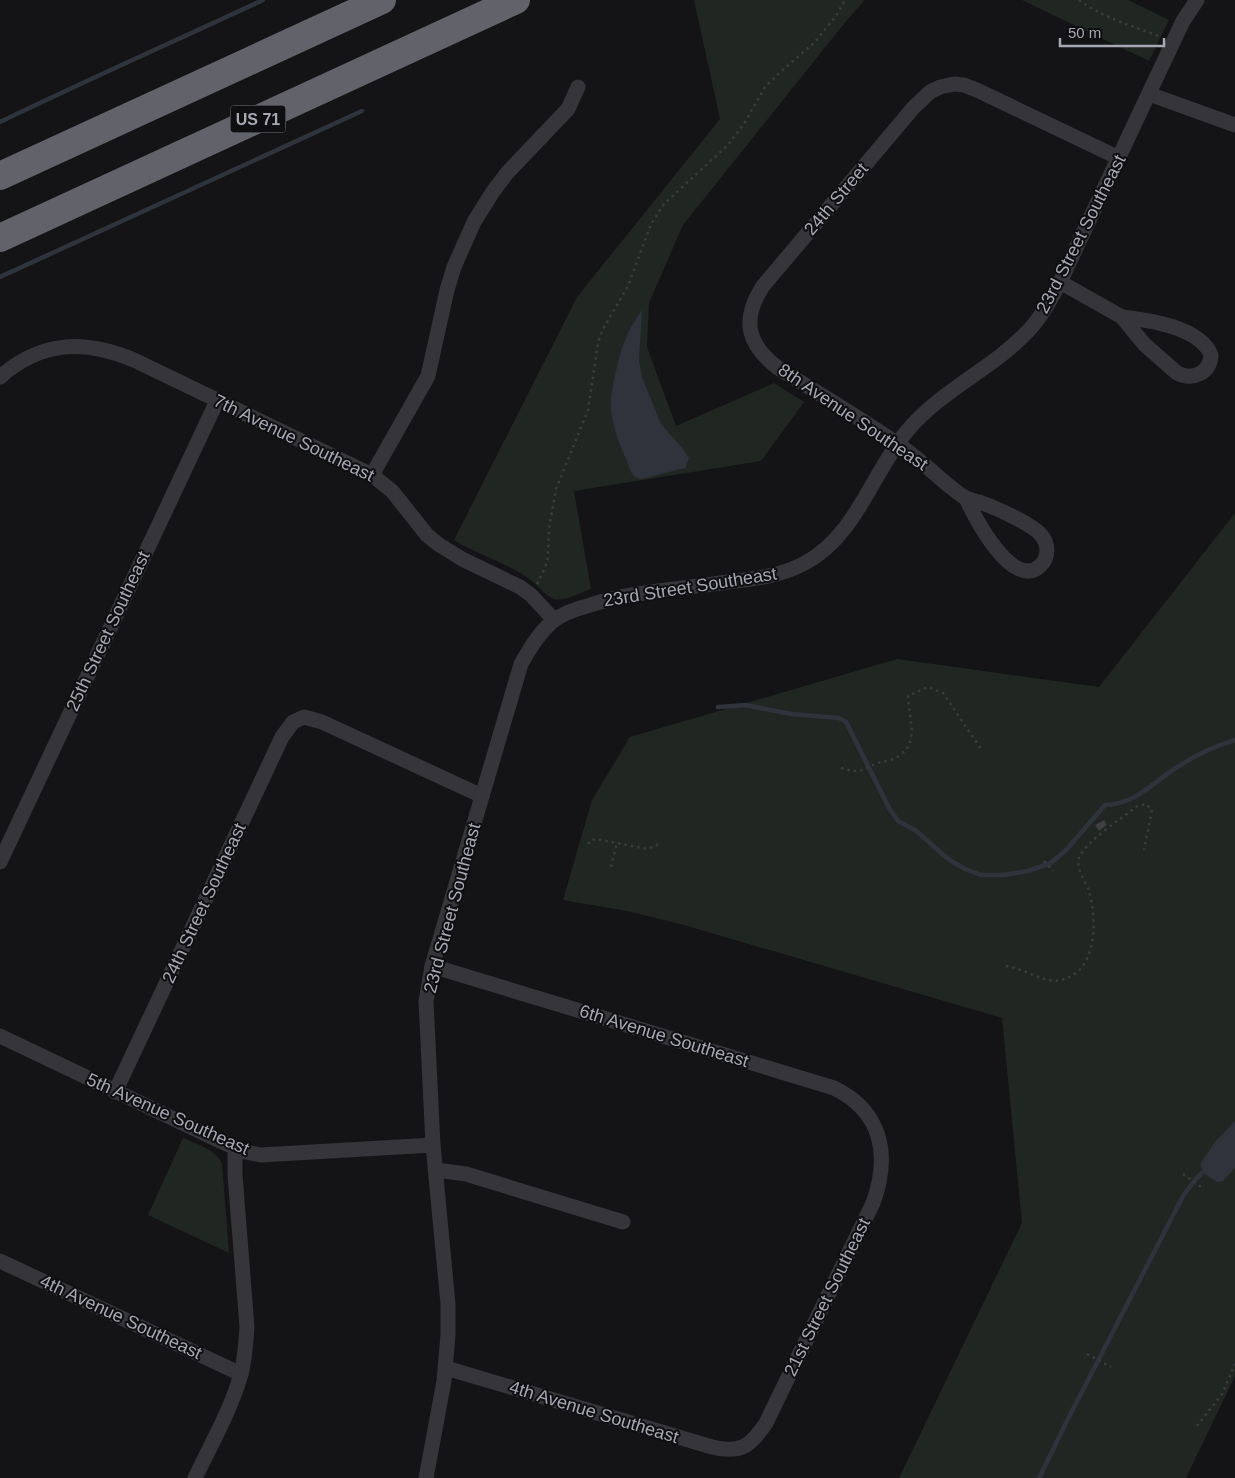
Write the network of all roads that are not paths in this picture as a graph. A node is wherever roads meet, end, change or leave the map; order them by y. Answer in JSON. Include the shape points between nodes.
{"nodes":[{"id":1,"x":367,"y":0,"type":"edge"},
{"id":2,"x":382,"y":0,"type":"edge"},
{"id":3,"x":516,"y":0,"type":"edge"},
{"id":4,"x":1197,"y":0,"type":"edge"},
{"id":5,"x":268,"y":52,"type":"junction"},
{"id":6,"x":578,"y":87,"type":"dead end"},
{"id":7,"x":1149,"y":94,"type":"junction"},
{"id":8,"x":1235,"y":125,"type":"edge"},
{"id":9,"x":1119,"y":158,"type":"junction"},
{"id":10,"x":0,"y":176,"type":"edge"},
{"id":11,"x":0,"y":238,"type":"edge"},
{"id":12,"x":1060,"y":282,"type":"junction"},
{"id":13,"x":1122,"y":317,"type":"junction"},
{"id":14,"x":750,"y":330,"type":"joint"},
{"id":15,"x":0,"y":378,"type":"edge"},
{"id":16,"x":217,"y":401,"type":"junction"},
{"id":17,"x":897,"y":444,"type":"junction"},
{"id":18,"x":372,"y":475,"type":"junction"},
{"id":19,"x":966,"y":498,"type":"junction"},
{"id":20,"x":554,"y":620,"type":"junction"},
{"id":21,"x":482,"y":796,"type":"junction"},
{"id":22,"x":0,"y":862,"type":"edge"},
{"id":23,"x":432,"y":966,"type":"junction"},
{"id":24,"x":0,"y":1036,"type":"edge"},
{"id":25,"x":115,"y":1092,"type":"junction"},
{"id":26,"x":877,"y":1133,"type":"joint"},
{"id":27,"x":434,"y":1145,"type":"junction"},
{"id":28,"x":235,"y":1148,"type":"junction"},
{"id":29,"x":436,"y":1170,"type":"junction"},
{"id":30,"x":623,"y":1222,"type":"dead end"},
{"id":31,"x":0,"y":1260,"type":"edge"},
{"id":32,"x":446,"y":1368,"type":"junction"},
{"id":33,"x":241,"y":1374,"type":"junction"},
{"id":34,"x":742,"y":1448,"type":"joint"},
{"id":35,"x":195,"y":1478,"type":"edge"},
{"id":36,"x":426,"y":1478,"type":"edge"}],
"edges":[{"from":1,"to":5,"type":"highway"},
{"from":2,"to":5,"type":"highway"},
{"from":3,"to":11,"type":"highway","number":"US 71"},
{"from":4,"to":7,"type":"street","name":"23rd Street Southeast"},
{"from":5,"to":10,"type":"highway"},
{"from":6,"to":18,"type":"street","via":[[568,109],[507,173],[474,222],[447,290],[428,376]]},
{"from":7,"to":8,"type":"street"},
{"from":7,"to":9,"type":"street","name":"23rd Street Southeast"},
{"from":9,"to":12,"type":"street","name":"23rd Street Southeast"},
{"from":9,"to":14,"type":"street","name":"24th Street","via":[[979,91],[964,85],[945,85],[930,92],[914,107],[763,286],[751,310]]},
{"from":12,"to":13,"type":"street"},
{"from":12,"to":17,"type":"street","name":"23rd Street Southeast","via":[[1039,318],[1024,335],[923,415]]},
{"from":13,"to":13,"type":"street","via":[[1164,325],[1198,337],[1211,355],[1207,368],[1189,377],[1177,373],[1144,344]]},
{"from":14,"to":17,"type":"street","name":"8th Avenue Southeast","via":[[765,358]]},
{"from":15,"to":16,"type":"street","name":"7th Avenue Southeast","via":[[17,364],[42,352],[77,345],[113,351]]},
{"from":16,"to":18,"type":"street","name":"7th Avenue Southeast"},
{"from":16,"to":22,"type":"street","name":"25th Street Southeast"},
{"from":17,"to":19,"type":"street","name":"8th Avenue Southeast"},
{"from":17,"to":20,"type":"street","name":"23rd Street Southeast","via":[[838,536],[826,549],[802,565],[759,578],[620,597],[582,607]]},
{"from":18,"to":20,"type":"street","name":"7th Avenue Southeast","via":[[392,491],[438,544],[508,580],[530,595]]},
{"from":19,"to":19,"type":"street","name":"8th Avenue Southeast","via":[[1002,512],[1040,534],[1046,546],[1041,566],[1025,572],[1012,566],[979,524]]},
{"from":20,"to":21,"type":"street","name":"23rd Street Southeast","via":[[534,642],[519,670]]},
{"from":21,"to":23,"type":"street","name":"23rd Street Southeast"},
{"from":21,"to":25,"type":"street","name":"24th Street Southeast","via":[[322,722],[304,717],[298,719],[282,737]]},
{"from":23,"to":26,"type":"street","name":"6th Avenue Southeast","via":[[829,1086],[844,1093],[862,1109]]},
{"from":23,"to":27,"type":"street","name":"23rd Street Southeast","via":[[426,1001]]},
{"from":24,"to":25,"type":"street","name":"5th Avenue Southeast"},
{"from":25,"to":28,"type":"street","name":"5th Avenue Southeast"},
{"from":26,"to":34,"type":"street","name":"21st Street Southeast","via":[[883,1163],[873,1203],[766,1422],[756,1437]]},
{"from":27,"to":28,"type":"street","name":"5th Avenue Southeast","via":[[278,1155],[261,1155]]},
{"from":27,"to":29,"type":"street","name":"23rd Street Southeast"},
{"from":28,"to":33,"type":"street","via":[[247,1327]]},
{"from":29,"to":30,"type":"street","via":[[466,1174]]},
{"from":29,"to":32,"type":"street","name":"23rd Street Southeast","via":[[448,1304]]},
{"from":31,"to":33,"type":"street","name":"4th Avenue Southeast"},
{"from":32,"to":34,"type":"street","name":"4th Avenue Southeast","via":[[712,1447]]},
{"from":32,"to":36,"type":"street","name":"23rd Street Southeast"},
{"from":33,"to":35,"type":"street"}]}
